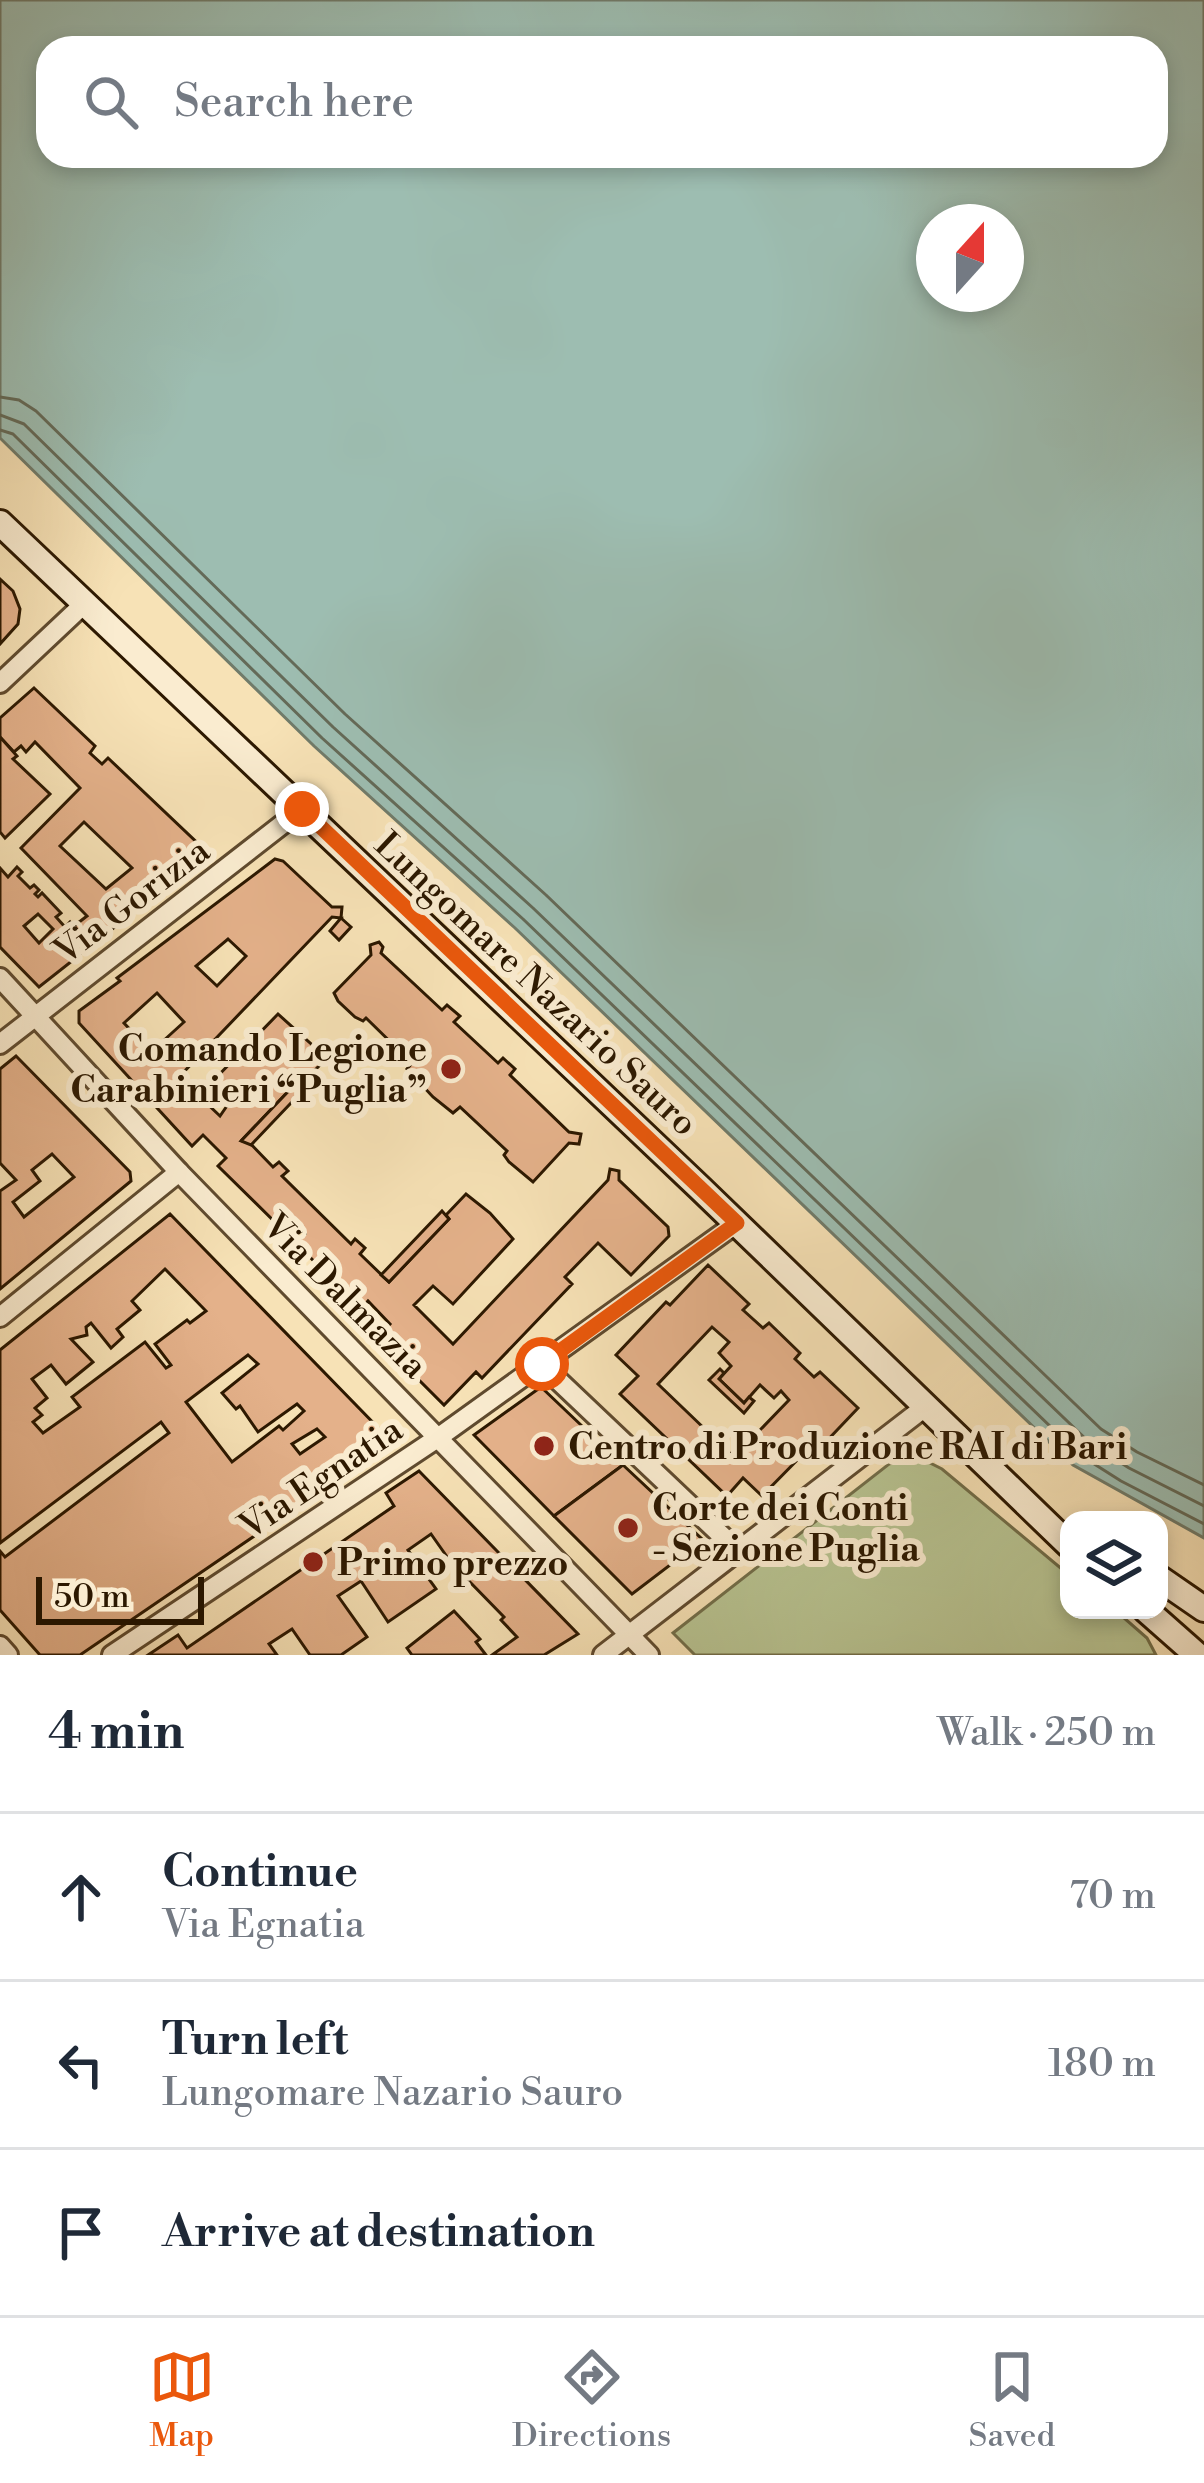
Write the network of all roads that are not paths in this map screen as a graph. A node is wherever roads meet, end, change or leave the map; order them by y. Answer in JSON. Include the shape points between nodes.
{"nodes":[{"id":1,"x":0,"y":523,"type":"edge"},
{"id":2,"x":85,"y":603,"type":"junction"},
{"id":3,"x":0,"y":683,"type":"edge"},
{"id":4,"x":302,"y":809,"type":"junction"},
{"id":5,"x":0,"y":978,"type":"edge"},
{"id":6,"x":35,"y":1016,"type":"junction"},
{"id":7,"x":0,"y":1044,"type":"edge"},
{"id":8,"x":179,"y":1172,"type":"junction"},
{"id":9,"x":737,"y":1223,"type":"junction"},
{"id":10,"x":0,"y":1317,"type":"edge"},
{"id":11,"x":542,"y":1364,"type":"junction"},
{"id":12,"x":925,"y":1407,"type":"junction"},
{"id":13,"x":439,"y":1436,"type":"junction"},
{"id":14,"x":1022,"y":1496,"type":"junction"},
{"id":15,"x":1060,"y":1517,"type":"edge"},
{"id":16,"x":1060,"y":1536,"type":"edge"},
{"id":17,"x":738,"y":1551,"type":"junction"},
{"id":18,"x":1168,"y":1584,"type":"edge"},
{"id":19,"x":1204,"y":1609,"type":"edge"},
{"id":20,"x":1154,"y":1619,"type":"edge"},
{"id":21,"x":629,"y":1634,"type":"junction"},
{"id":22,"x":1176,"y":1644,"type":"edge"},
{"id":23,"x":0,"y":1646,"type":"edge"},
{"id":24,"x":8,"y":1655,"type":"edge"},
{"id":25,"x":112,"y":1655,"type":"edge"},
{"id":26,"x":603,"y":1655,"type":"edge"},
{"id":27,"x":650,"y":1655,"type":"edge"},
{"id":28,"x":1197,"y":1655,"type":"edge"}],
"edges":[{"from":1,"to":2,"type":"main road","name":"Lungomare Nazario Sauro"},
{"from":2,"to":3,"type":"street"},
{"from":2,"to":4,"type":"main road","name":"Lungomare Nazario Sauro"},
{"from":4,"to":6,"type":"street","name":"Via Gorizia"},
{"from":4,"to":9,"type":"main road","name":"Lungomare Nazario Sauro"},
{"from":5,"to":6,"type":"street","name":"Via Dalmazia"},
{"from":6,"to":7,"type":"street","name":"Via Gorizia"},
{"from":6,"to":8,"type":"street","name":"Via Dalmazia"},
{"from":8,"to":10,"type":"street"},
{"from":8,"to":13,"type":"street","name":"Via Dalmazia"},
{"from":9,"to":11,"type":"street","name":"Via Egnatia"},
{"from":9,"to":12,"type":"main road","name":"Lungomare Nazario Sauro"},
{"from":11,"to":13,"type":"street","name":"Via Egnatia"},
{"from":11,"to":17,"type":"street"},
{"from":12,"to":14,"type":"main road","name":"Lungomare Nazario Sauro"},
{"from":12,"to":17,"type":"street"},
{"from":13,"to":21,"type":"street","name":"Via Dalmazia"},
{"from":13,"to":25,"type":"street","name":"Via Egnatia"},
{"from":14,"to":15,"type":"main road"},
{"from":14,"to":16,"type":"main road"},
{"from":17,"to":21,"type":"street"},
{"from":18,"to":19,"type":"main road"},
{"from":20,"to":22,"type":"main road"},
{"from":21,"to":26,"type":"street"},
{"from":21,"to":27,"type":"street","name":"Via Dalmazia"},
{"from":22,"to":28,"type":"main road"},
{"from":23,"to":24,"type":"street"}]}
